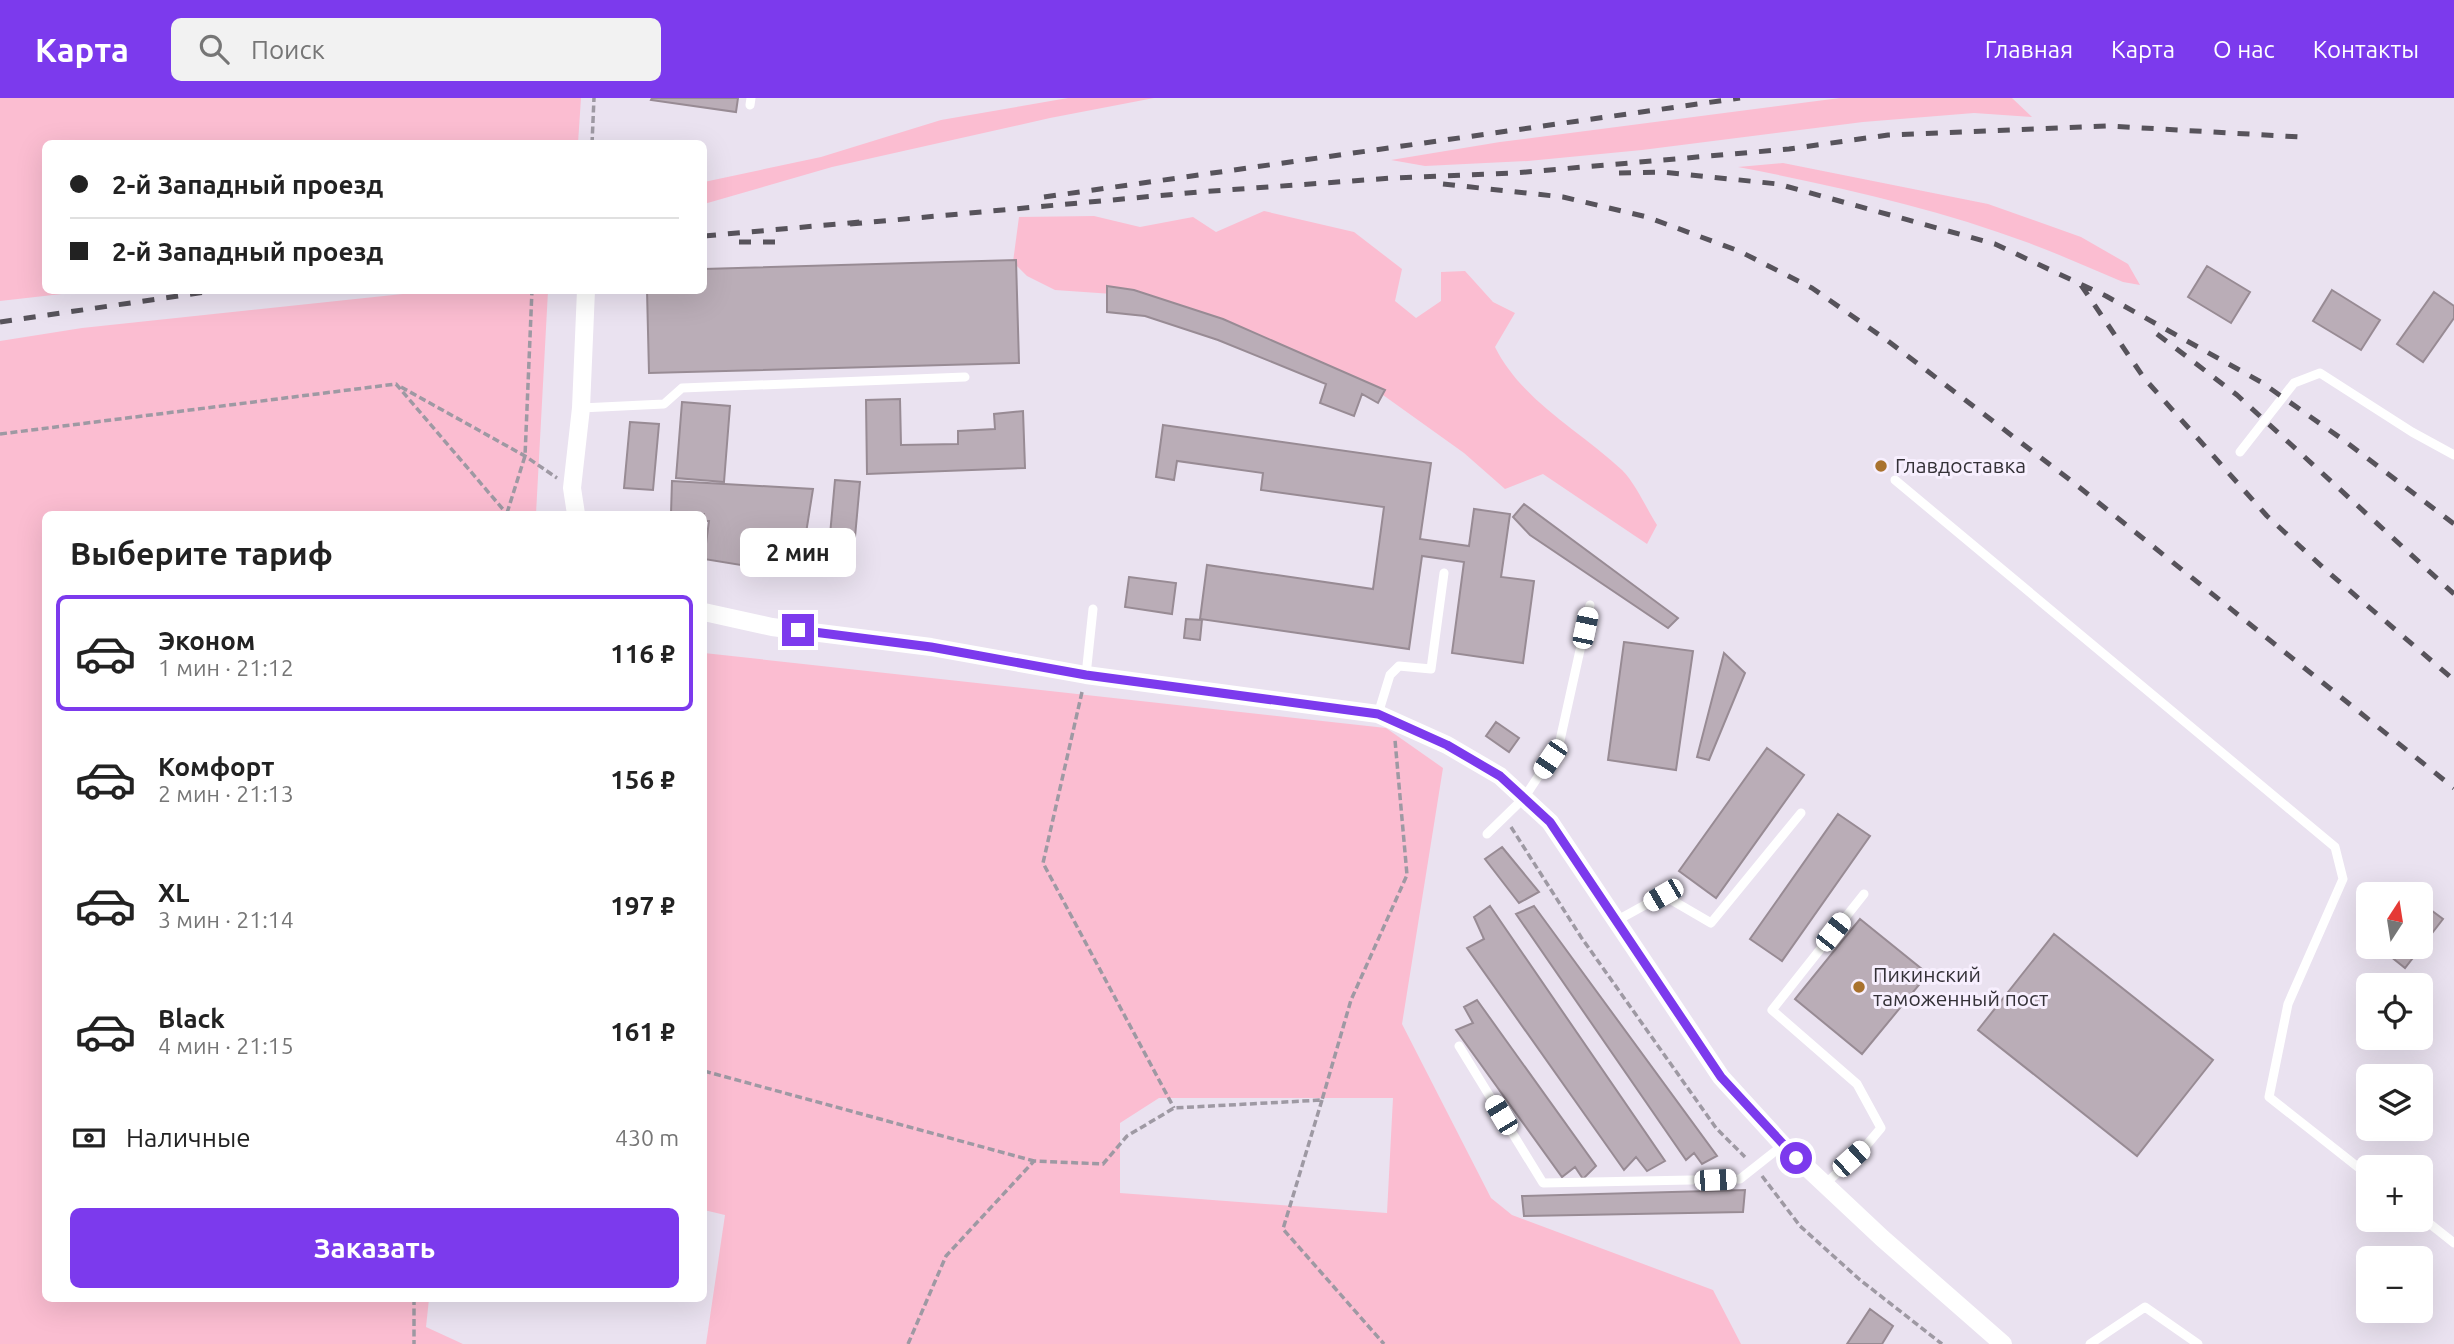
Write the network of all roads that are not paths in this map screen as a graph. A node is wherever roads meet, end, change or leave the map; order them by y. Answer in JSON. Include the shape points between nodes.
{"nodes":[{"id":1,"x":586,"y":294,"type":"edge"},
{"id":2,"x":965,"y":377,"type":"dead end"},
{"id":3,"x":582,"y":408,"type":"junction"},
{"id":4,"x":2240,"y":452,"type":"dead end"},
{"id":5,"x":2454,"y":455,"type":"edge"},
{"id":6,"x":1895,"y":480,"type":"dead end"},
{"id":7,"x":576,"y":511,"type":"edge"},
{"id":8,"x":1444,"y":572,"type":"dead end"},
{"id":9,"x":1590,"y":605,"type":"dead end"},
{"id":10,"x":1093,"y":609,"type":"dead end"},
{"id":11,"x":707,"y":613,"type":"edge"},
{"id":12,"x":1086,"y":675,"type":"junction"},
{"id":13,"x":1386,"y":717,"type":"junction"},
{"id":14,"x":1524,"y":797,"type":"junction"},
{"id":15,"x":1801,"y":813,"type":"dead end"},
{"id":16,"x":1487,"y":834,"type":"dead end"},
{"id":17,"x":1864,"y":894,"type":"dead end"},
{"id":18,"x":1616,"y":921,"type":"junction"},
{"id":19,"x":1459,"y":1046,"type":"dead end"},
{"id":20,"x":1783,"y":1145,"type":"junction"},
{"id":21,"x":2356,"y":1166,"type":"edge"},
{"id":22,"x":1824,"y":1185,"type":"junction"},
{"id":23,"x":2433,"y":1226,"type":"edge"},
{"id":24,"x":2454,"y":1243,"type":"edge"},
{"id":25,"x":2003,"y":1344,"type":"edge"},
{"id":26,"x":2090,"y":1344,"type":"edge"},
{"id":27,"x":2198,"y":1344,"type":"edge"}],
"edges":[{"from":1,"to":3,"type":"street"},
{"from":2,"to":3,"type":"lane","via":[[682,388],[664,404]]},
{"from":3,"to":7,"type":"street","via":[[572,488]]},
{"from":4,"to":5,"type":"lane","via":[[2294,383],[2320,373]]},
{"from":6,"to":21,"type":"lane","via":[[2335,847],[2343,879],[2288,1004],[2269,1097]]},
{"from":8,"to":13,"type":"lane","via":[[1431,669],[1399,666],[1390,675]]},
{"from":9,"to":14,"type":"lane","via":[[1559,745]]},
{"from":10,"to":12,"type":"lane"},
{"from":11,"to":12,"type":"street"},
{"from":12,"to":13,"type":"street"},
{"from":13,"to":14,"type":"street","via":[[1447,745],[1500,776]]},
{"from":14,"to":16,"type":"lane"},
{"from":14,"to":18,"type":"street","via":[[1550,822]]},
{"from":15,"to":18,"type":"lane","via":[[1711,923],[1663,895]]},
{"from":17,"to":22,"type":"lane","via":[[1772,1010],[1857,1084],[1881,1128]]},
{"from":18,"to":20,"type":"street","via":[[1721,1077]]},
{"from":19,"to":20,"type":"lane","via":[[1543,1183],[1740,1180]]},
{"from":20,"to":22,"type":"street"},
{"from":22,"to":25,"type":"street"},
{"from":23,"to":24,"type":"lane"},
{"from":26,"to":27,"type":"lane","via":[[2146,1307]]}]}
